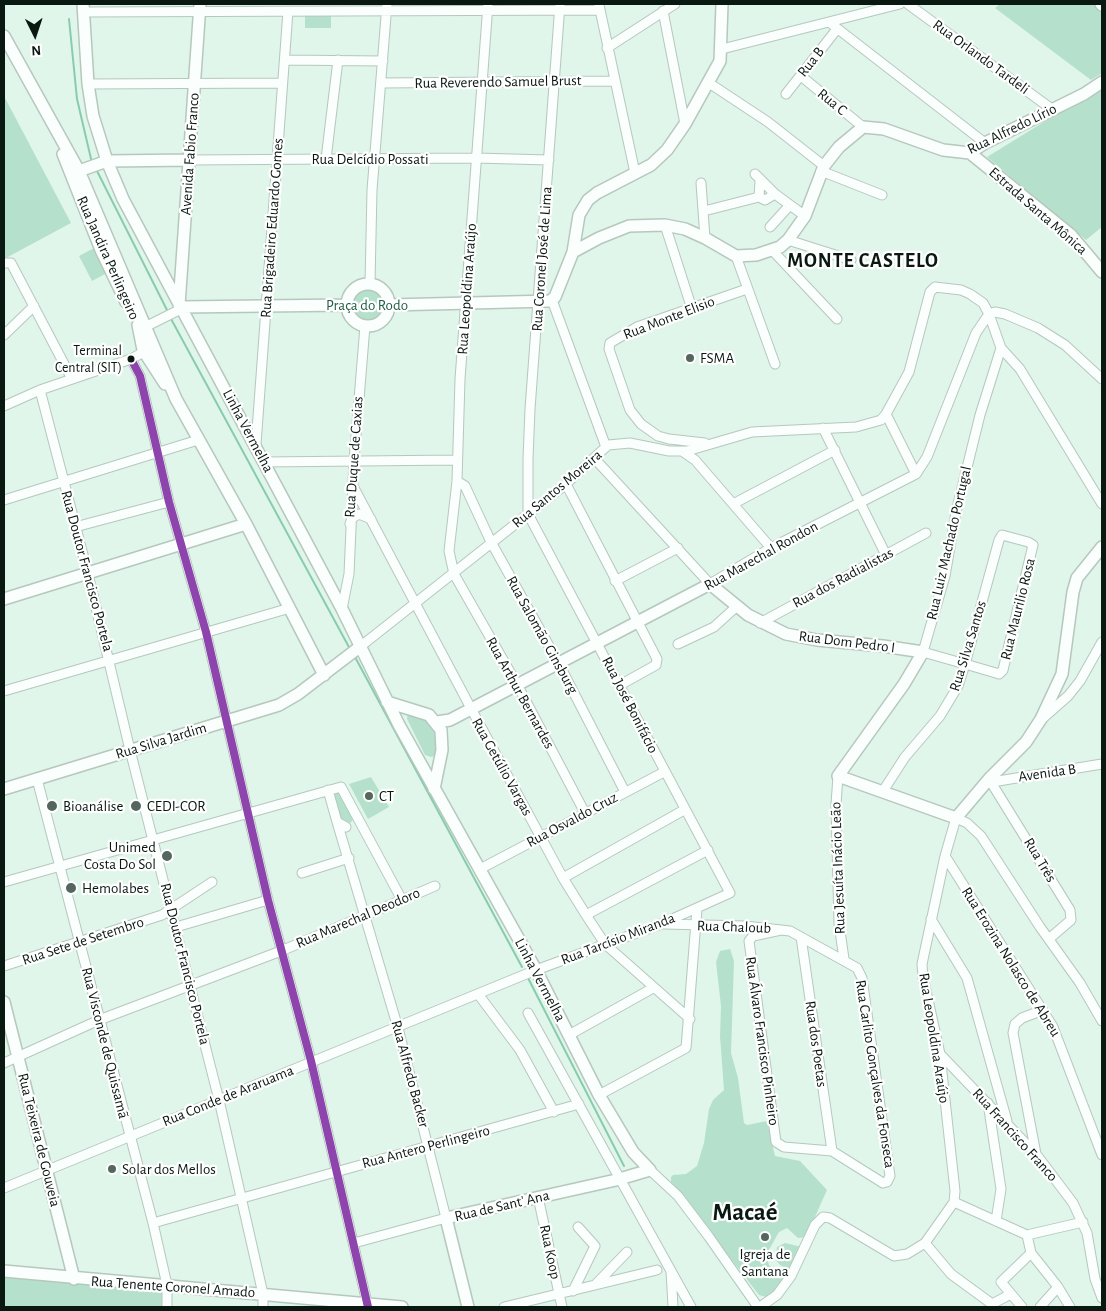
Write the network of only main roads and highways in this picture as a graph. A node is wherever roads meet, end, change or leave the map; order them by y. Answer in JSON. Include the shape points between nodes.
{"nodes":[{"id":1,"x":722,"y":4,"type":"edge"},
{"id":2,"x":83,"y":8,"type":"edge"},
{"id":3,"x":200,"y":8,"type":"edge"},
{"id":4,"x":4,"y":36,"type":"edge"},
{"id":5,"x":8,"y":55,"type":"edge"},
{"id":6,"x":1102,"y":82,"type":"edge"},
{"id":7,"x":970,"y":153,"type":"junction"},
{"id":8,"x":190,"y":160,"type":"junction"},
{"id":9,"x":105,"y":162,"type":"junction"},
{"id":10,"x":80,"y":172,"type":"junction"},
{"id":11,"x":105,"y":248,"type":"junction"},
{"id":12,"x":573,"y":252,"type":"junction"},
{"id":13,"x":1101,"y":266,"type":"edge"},
{"id":14,"x":168,"y":283,"type":"junction"},
{"id":15,"x":180,"y":284,"type":"junction"},
{"id":16,"x":347,"y":305,"type":"junction"},
{"id":17,"x":390,"y":305,"type":"junction"},
{"id":18,"x":178,"y":309,"type":"junction"},
{"id":19,"x":149,"y":349,"type":"junction"},
{"id":20,"x":246,"y":524,"type":"junction"},
{"id":21,"x":1102,"y":546,"type":"edge"},
{"id":22,"x":710,"y":584,"type":"joint"},
{"id":23,"x":4,"y":599,"type":"edge"},
{"id":24,"x":355,"y":650,"type":"junction"},
{"id":25,"x":923,"y":652,"type":"joint"},
{"id":26,"x":324,"y":675,"type":"junction"},
{"id":27,"x":387,"y":702,"type":"junction"},
{"id":28,"x":417,"y":710,"type":"junction"},
{"id":29,"x":399,"y":724,"type":"junction"},
{"id":30,"x":439,"y":726,"type":"junction"},
{"id":31,"x":418,"y":760,"type":"junction"},
{"id":32,"x":440,"y":760,"type":"junction"},
{"id":33,"x":4,"y":789,"type":"edge"},
{"id":34,"x":434,"y":789,"type":"junction"},
{"id":35,"x":5,"y":1010,"type":"edge"},
{"id":36,"x":650,"y":1170,"type":"joint"},
{"id":37,"x":446,"y":1218,"type":"joint"},
{"id":38,"x":4,"y":1271,"type":"edge"},
{"id":39,"x":74,"y":1279,"type":"junction"},
{"id":40,"x":368,"y":1306,"type":"edge"},
{"id":41,"x":402,"y":1307,"type":"edge"},
{"id":42,"x":468,"y":1307,"type":"edge"}],
"edges":[{"from":1,"to":12,"type":"main road","via":[[720,61],[685,124],[660,158],[588,200],[578,215]]},
{"from":2,"to":9,"type":"main road","name":"Linha Vermelha","via":[[88,84]]},
{"from":3,"to":8,"type":"main road","name":"Avenida Fabio Franco"},
{"from":4,"to":5,"type":"main road","name":"Rua Jandira Perlingeiro"},
{"from":5,"to":10,"type":"main road","name":"Rua Jandira Perlingeiro","via":[[47,112]]},
{"from":6,"to":7,"type":"main road","name":"Rua Alfredo Lírio"},
{"from":7,"to":12,"type":"main road","name":"Rua Alfredo Lírio","via":[[954,153],[884,129],[863,127],[839,147],[823,168],[805,216],[788,240],[772,250],[736,256],[684,229],[629,226]]},
{"from":7,"to":13,"type":"main road","name":"Estrada Santa Mônica","via":[[1071,236]]},
{"from":8,"to":9,"type":"main road"},
{"from":8,"to":15,"type":"main road","name":"Avenida Fabio Franco"},
{"from":9,"to":10,"type":"main road"},
{"from":9,"to":14,"type":"main road","name":"Linha Vermelha"},
{"from":10,"to":11,"type":"main road","name":"Rua Jandira Perlingeiro"},
{"from":11,"to":19,"type":"main road","name":"Rua Jandira Perlingeiro"},
{"from":11,"to":19,"type":"main road","name":"Rua Jandira Perlingeiro","via":[[145,327]]},
{"from":12,"to":17,"type":"main road","via":[[552,300]]},
{"from":14,"to":15,"type":"main road"},
{"from":14,"to":18,"type":"main road","name":"Linha Vermelha"},
{"from":15,"to":18,"type":"main road","name":"Avenida Fabio Franco"},
{"from":16,"to":17,"type":"main road","via":[[352,318],[365,326],[382,321]]},
{"from":16,"to":17,"type":"main road","via":[[352,291],[360,285],[370,284],[386,292]]},
{"from":16,"to":18,"type":"main road","via":[[265,304]]},
{"from":18,"to":24,"type":"main road","name":"Linha Vermelha","via":[[256,444],[342,609]]},
{"from":19,"to":20,"type":"main road","name":"Rua Jandira Perlingeiro"},
{"from":20,"to":23,"type":"main road"},
{"from":20,"to":26,"type":"main road","name":"Rua Jandira Perlingeiro"},
{"from":21,"to":25,"type":"main road","name":"Rua Luiz Machado Portugal","via":[[1077,578],[1072,592],[1062,674],[1041,720],[1026,742],[956,818],[838,776]]},
{"from":22,"to":25,"type":"main road","name":"Rua Dom Pedro I","via":[[760,623],[802,638]]},
{"from":22,"to":30,"type":"main road","name":"Rua Marechal Rondon"},
{"from":24,"to":26,"type":"main road","name":"Rua Silva Jardim"},
{"from":24,"to":27,"type":"main road","name":"Linha Vermelha"},
{"from":26,"to":33,"type":"main road","name":"Rua Silva Jardim","via":[[279,705]]},
{"from":27,"to":28,"type":"main road"},
{"from":27,"to":29,"type":"main road","name":"Linha Vermelha"},
{"from":28,"to":29,"type":"main road","via":[[403,714]]},
{"from":28,"to":30,"type":"main road"},
{"from":29,"to":31,"type":"main road","name":"Linha Vermelha"},
{"from":30,"to":32,"type":"main road"},
{"from":31,"to":32,"type":"main road","via":[[429,764]]},
{"from":31,"to":34,"type":"main road","name":"Linha Vermelha"},
{"from":32,"to":34,"type":"main road"},
{"from":34,"to":36,"type":"main road","name":"Linha Vermelha","via":[[536,970],[599,1095],[633,1152]]},
{"from":35,"to":39,"type":"main road","name":"Rua Teixeira de Gouveia"},
{"from":36,"to":37,"type":"main road","name":"Rua de Sant' Ana"},
{"from":37,"to":42,"type":"main road","name":"Rua Alfredo Backer"},
{"from":38,"to":39,"type":"main road","name":"Rua Tenente Coronel Amado"},
{"from":39,"to":40,"type":"main road","name":"Rua Tenente Coronel Amado","via":[[167,1285]]},
{"from":40,"to":41,"type":"main road","name":"Rua Tenente Coronel Amado"}]}
